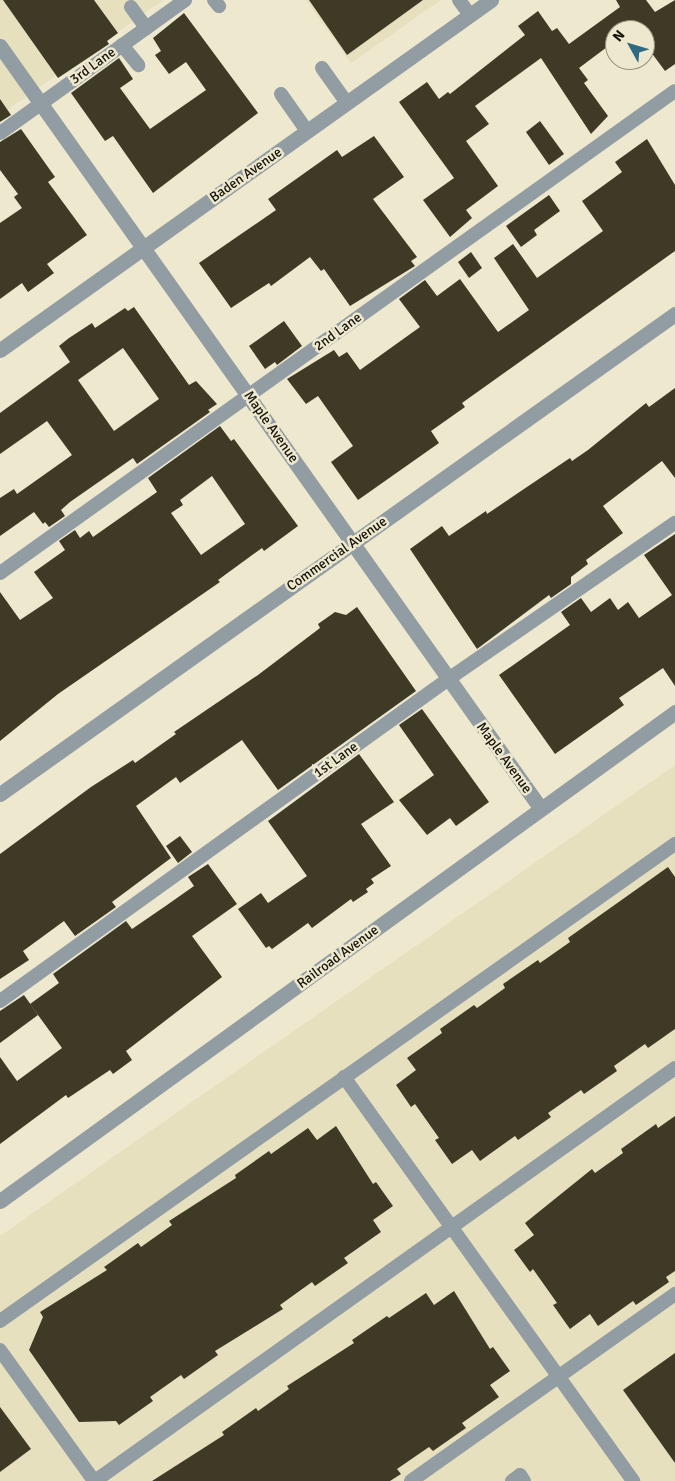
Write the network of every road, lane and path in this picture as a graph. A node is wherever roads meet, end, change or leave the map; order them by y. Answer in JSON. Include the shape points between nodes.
{"nodes":[{"id":1,"x":185,"y":0,"type":"edge"},
{"id":2,"x":459,"y":0,"type":"edge"},
{"id":3,"x":491,"y":0,"type":"edge"},
{"id":4,"x":132,"y":7,"type":"dead end"},
{"id":5,"x":470,"y":15,"type":"junction"},
{"id":6,"x":146,"y":28,"type":"junction"},
{"id":7,"x":122,"y":45,"type":"junction"},
{"id":8,"x":0,"y":46,"type":"edge"},
{"id":9,"x":138,"y":65,"type":"dead end"},
{"id":10,"x":322,"y":68,"type":"dead end"},
{"id":11,"x":675,"y":91,"type":"edge"},
{"id":12,"x":280,"y":94,"type":"dead end"},
{"id":13,"x":347,"y":102,"type":"junction"},
{"id":14,"x":40,"y":104,"type":"junction"},
{"id":15,"x":307,"y":131,"type":"junction"},
{"id":16,"x":0,"y":132,"type":"edge"},
{"id":17,"x":143,"y":248,"type":"junction"},
{"id":18,"x":675,"y":314,"type":"edge"},
{"id":19,"x":0,"y":350,"type":"edge"},
{"id":20,"x":249,"y":396,"type":"junction"},
{"id":21,"x":675,"y":523,"type":"edge"},
{"id":22,"x":351,"y":544,"type":"junction"},
{"id":23,"x":0,"y":573,"type":"edge"},
{"id":24,"x":447,"y":680,"type":"junction"},
{"id":25,"x":675,"y":712,"type":"edge"},
{"id":26,"x":0,"y":794,"type":"edge"},
{"id":27,"x":541,"y":809,"type":"junction"},
{"id":28,"x":675,"y":844,"type":"edge"},
{"id":29,"x":0,"y":1001,"type":"edge"},
{"id":30,"x":675,"y":1068,"type":"edge"},
{"id":31,"x":344,"y":1077,"type":"junction"},
{"id":32,"x":0,"y":1202,"type":"edge"},
{"id":33,"x":453,"y":1229,"type":"junction"},
{"id":34,"x":675,"y":1294,"type":"edge"},
{"id":35,"x":0,"y":1321,"type":"edge"},
{"id":36,"x":0,"y":1350,"type":"edge"},
{"id":37,"x":558,"y":1376,"type":"junction"},
{"id":38,"x":95,"y":1481,"type":"edge"},
{"id":39,"x":411,"y":1481,"type":"edge"},
{"id":40,"x":512,"y":1481,"type":"edge"},
{"id":41,"x":524,"y":1481,"type":"edge"},
{"id":42,"x":634,"y":1481,"type":"edge"}],
"edges":[{"from":1,"to":6,"type":"lane","name":"3rd Lane"},
{"from":2,"to":5,"type":"lane"},
{"from":3,"to":5,"type":"street","name":"Baden Avenue"},
{"from":4,"to":6,"type":"lane"},
{"from":5,"to":13,"type":"street","name":"Baden Avenue"},
{"from":6,"to":7,"type":"lane","name":"3rd Lane"},
{"from":7,"to":9,"type":"lane"},
{"from":7,"to":14,"type":"lane","name":"3rd Lane"},
{"from":8,"to":14,"type":"street","name":"Maple Avenue"},
{"from":10,"to":13,"type":"lane"},
{"from":11,"to":20,"type":"lane","name":"2nd Lane"},
{"from":12,"to":15,"type":"lane"},
{"from":13,"to":15,"type":"street","name":"Baden Avenue"},
{"from":14,"to":16,"type":"lane","name":"3rd Lane"},
{"from":14,"to":17,"type":"street","name":"Maple Avenue"},
{"from":15,"to":17,"type":"street","name":"Baden Avenue"},
{"from":17,"to":19,"type":"street","name":"Baden Avenue"},
{"from":17,"to":20,"type":"street","name":"Maple Avenue"},
{"from":18,"to":22,"type":"street","name":"Commercial Avenue"},
{"from":20,"to":22,"type":"street","name":"Maple Avenue"},
{"from":20,"to":23,"type":"lane","name":"2nd Lane"},
{"from":21,"to":24,"type":"lane","name":"1st Lane"},
{"from":22,"to":24,"type":"street","name":"Maple Avenue"},
{"from":22,"to":26,"type":"street","name":"Commercial Avenue"},
{"from":24,"to":27,"type":"street","name":"Maple Avenue"},
{"from":24,"to":29,"type":"lane","name":"1st Lane"},
{"from":25,"to":27,"type":"street","name":"Railroad Avenue"},
{"from":27,"to":32,"type":"street","name":"Railroad Avenue"},
{"from":28,"to":31,"type":"lane"},
{"from":30,"to":33,"type":"lane"},
{"from":31,"to":33,"type":"lane"},
{"from":31,"to":35,"type":"lane"},
{"from":33,"to":37,"type":"lane"},
{"from":33,"to":38,"type":"lane"},
{"from":34,"to":37,"type":"lane"},
{"from":36,"to":38,"type":"lane"},
{"from":37,"to":39,"type":"lane"},
{"from":37,"to":42,"type":"lane"},
{"from":40,"to":41,"type":"lane","via":[[520,1475]]}]}
